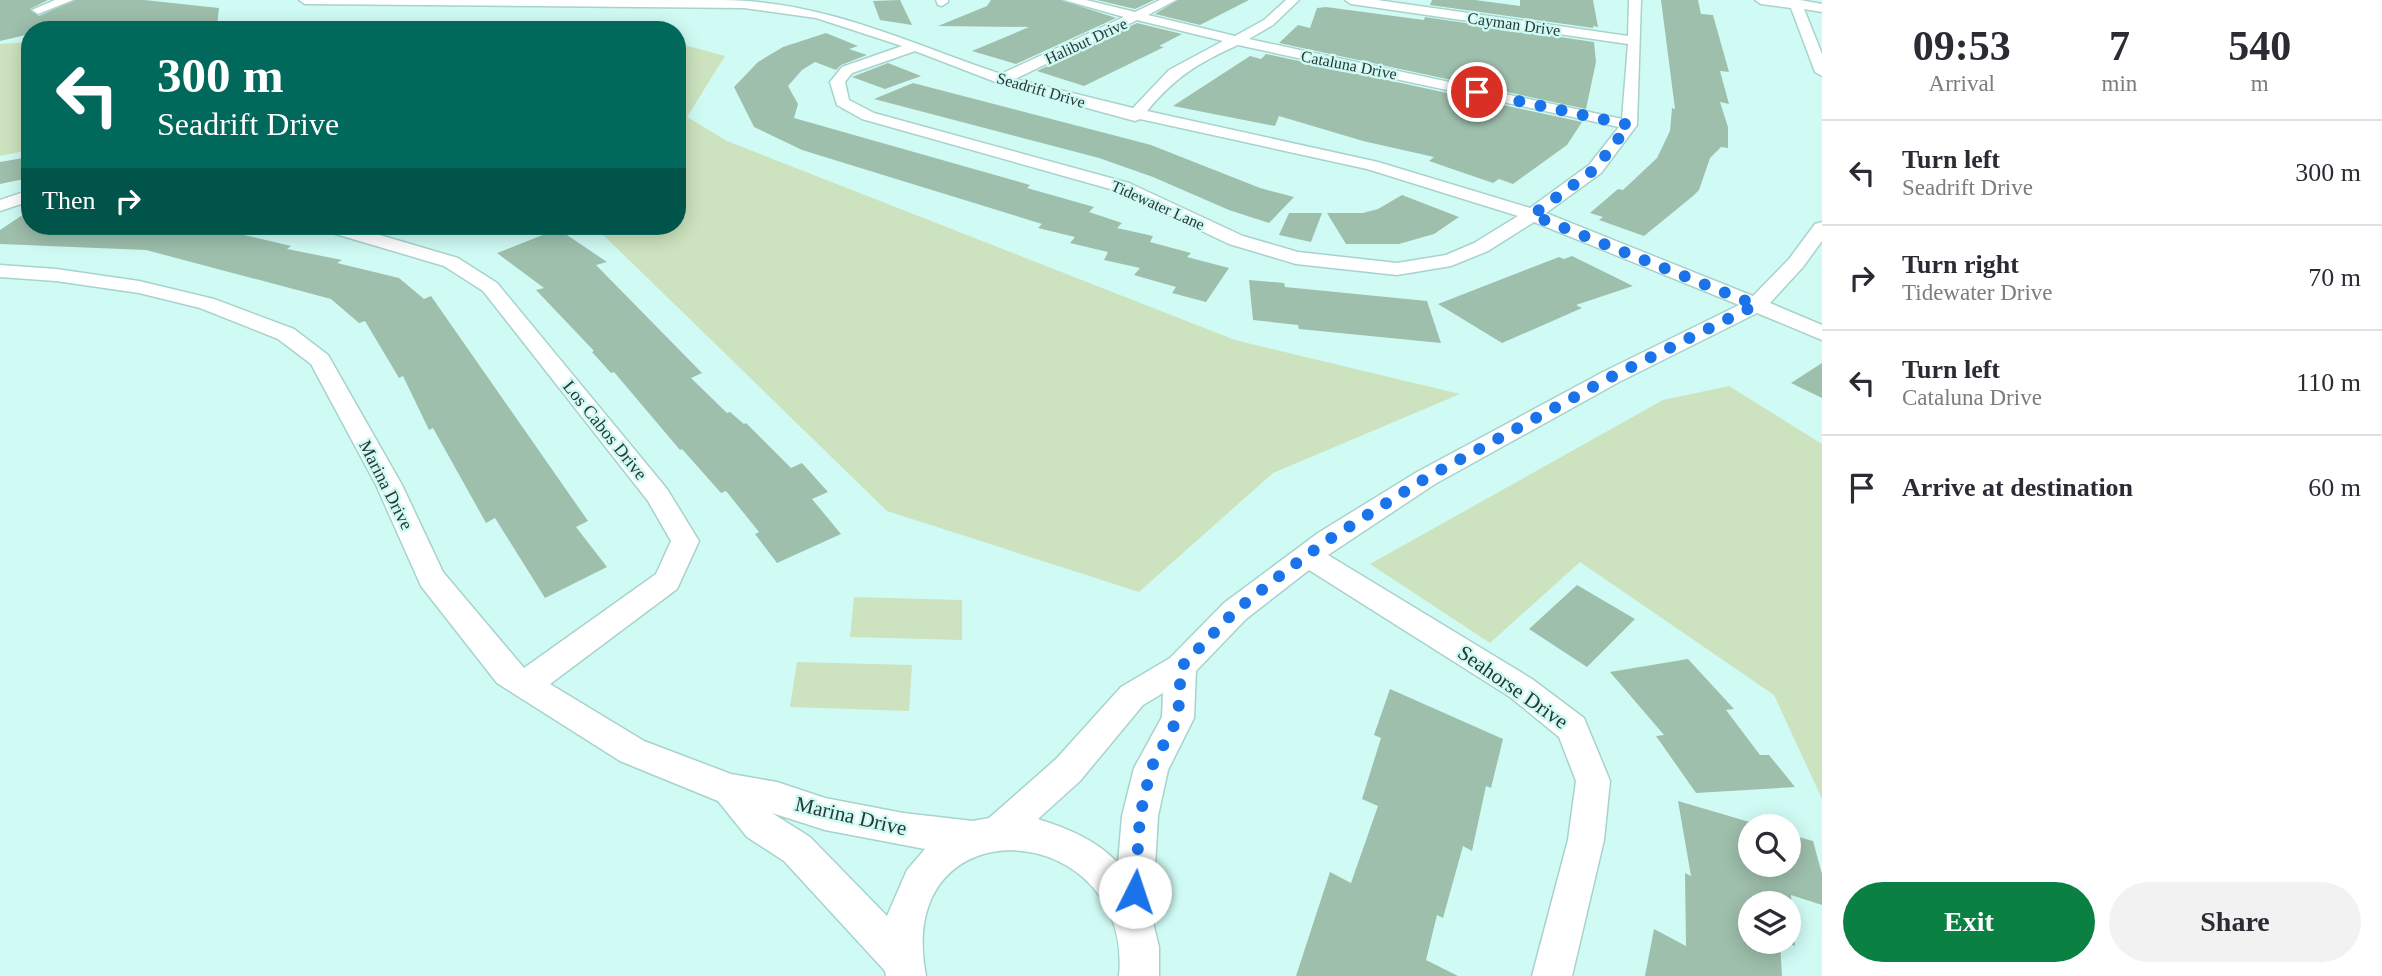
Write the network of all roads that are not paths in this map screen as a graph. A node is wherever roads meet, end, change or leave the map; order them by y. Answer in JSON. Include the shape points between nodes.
{"nodes":[{"id":1,"x":67,"y":0,"type":"edge"},
{"id":2,"x":305,"y":0,"type":"edge"},
{"id":3,"x":1070,"y":0,"type":"edge"},
{"id":4,"x":1170,"y":0,"type":"edge"},
{"id":5,"x":1293,"y":0,"type":"edge"},
{"id":6,"x":1351,"y":0,"type":"edge"},
{"id":7,"x":1635,"y":0,"type":"edge"},
{"id":8,"x":1761,"y":0,"type":"edge"},
{"id":9,"x":1795,"y":2,"type":"edge"},
{"id":10,"x":1822,"y":8,"type":"edge"},
{"id":11,"x":38,"y":10,"type":"dead end"},
{"id":12,"x":1140,"y":15,"type":"junction"},
{"id":13,"x":1240,"y":40,"type":"junction"},
{"id":14,"x":1635,"y":41,"type":"junction"},
{"id":15,"x":914,"y":47,"type":"junction"},
{"id":16,"x":1822,"y":72,"type":"edge"},
{"id":17,"x":1002,"y":79,"type":"junction"},
{"id":18,"x":1135,"y":116,"type":"junction"},
{"id":19,"x":1629,"y":125,"type":"junction"},
{"id":20,"x":21,"y":198,"type":"edge"},
{"id":21,"x":0,"y":206,"type":"edge"},
{"id":22,"x":1532,"y":215,"type":"junction"},
{"id":23,"x":1822,"y":228,"type":"edge"},
{"id":24,"x":359,"y":235,"type":"edge"},
{"id":25,"x":0,"y":271,"type":"edge"},
{"id":26,"x":1756,"y":305,"type":"junction"},
{"id":27,"x":1822,"y":333,"type":"edge"},
{"id":28,"x":1307,"y":555,"type":"junction"},
{"id":29,"x":1181,"y":667,"type":"junction"},
{"id":30,"x":525,"y":685,"type":"junction"},
{"id":31,"x":730,"y":790,"type":"junction"},
{"id":32,"x":987,"y":834,"type":"junction"},
{"id":33,"x":1133,"y":918,"type":"junction"},
{"id":34,"x":904,"y":968,"type":"edge"},
{"id":35,"x":1139,"y":976,"type":"edge"},
{"id":36,"x":1552,"y":976,"type":"edge"}],
"edges":[{"from":1,"to":11,"type":"street"},
{"from":2,"to":15,"type":"street","name":"Seadrift Drive","via":[[774,6],[840,20]]},
{"from":3,"to":12,"type":"street","name":"Cataluna Drive"},
{"from":4,"to":12,"type":"street","name":"Halibut Drive"},
{"from":5,"to":13,"type":"street","via":[[1280,16]]},
{"from":6,"to":14,"type":"street","name":"Cayman Drive"},
{"from":7,"to":14,"type":"street"},
{"from":8,"to":9,"type":"street"},
{"from":9,"to":10,"type":"street"},
{"from":9,"to":16,"type":"street"},
{"from":12,"to":13,"type":"street","name":"Cataluna Drive"},
{"from":12,"to":17,"type":"street","name":"Halibut Drive"},
{"from":13,"to":18,"type":"street","via":[[1182,68],[1159,86]]},
{"from":13,"to":19,"type":"street","name":"Cataluna Drive"},
{"from":14,"to":19,"type":"street"},
{"from":15,"to":17,"type":"street","name":"Seadrift Drive"},
{"from":15,"to":22,"type":"street","name":"Tidewater Lane","via":[[847,70],[837,82],[842,102],[868,116],[1123,187],[1236,240],[1296,258],[1398,269],[1451,260]]},
{"from":17,"to":18,"type":"street","name":"Seadrift Drive"},
{"from":18,"to":22,"type":"street","name":"Seadrift Drive","via":[[1324,153]]},
{"from":19,"to":22,"type":"street","via":[[1595,169]]},
{"from":20,"to":21,"type":"street"},
{"from":22,"to":26,"type":"street","name":"Seadrift Drive"},
{"from":23,"to":26,"type":"street"},
{"from":24,"to":30,"type":"street","name":"Los Cabos Drive","via":[[451,262],[490,287],[658,495],[685,541],[667,581]]},
{"from":25,"to":30,"type":"street","name":"Marina Drive","via":[[139,287],[207,303],[286,334],[320,360],[390,485],[431,578],[508,674]]},
{"from":26,"to":27,"type":"street","name":"Seadrift Drive"},
{"from":26,"to":28,"type":"street","via":[[1611,377],[1426,478]]},
{"from":28,"to":29,"type":"street","via":[[1235,611]]},
{"from":28,"to":36,"type":"street","name":"Seahorse Drive","via":[[1521,688],[1572,728],[1593,781],[1586,840]]},
{"from":29,"to":32,"type":"street","via":[[1132,696],[1068,770]]},
{"from":29,"to":33,"type":"street","via":[[1178,718],[1151,768],[1140,816]]},
{"from":30,"to":31,"type":"street","name":"Marina Drive","via":[[632,751]]},
{"from":31,"to":32,"type":"street","name":"Marina Drive","via":[[903,830]]},
{"from":31,"to":34,"type":"street","name":"Marina Drive","via":[[760,825],[797,849]]},
{"from":32,"to":33,"type":"street","name":"Marina Drive","via":[[1020,832],[1055,839],[1087,857],[1114,884]]},
{"from":32,"to":34,"type":"street","via":[[953,848],[927,870],[909,901],[902,941]]},
{"from":33,"to":35,"type":"street","via":[[1141,956]]}]}
